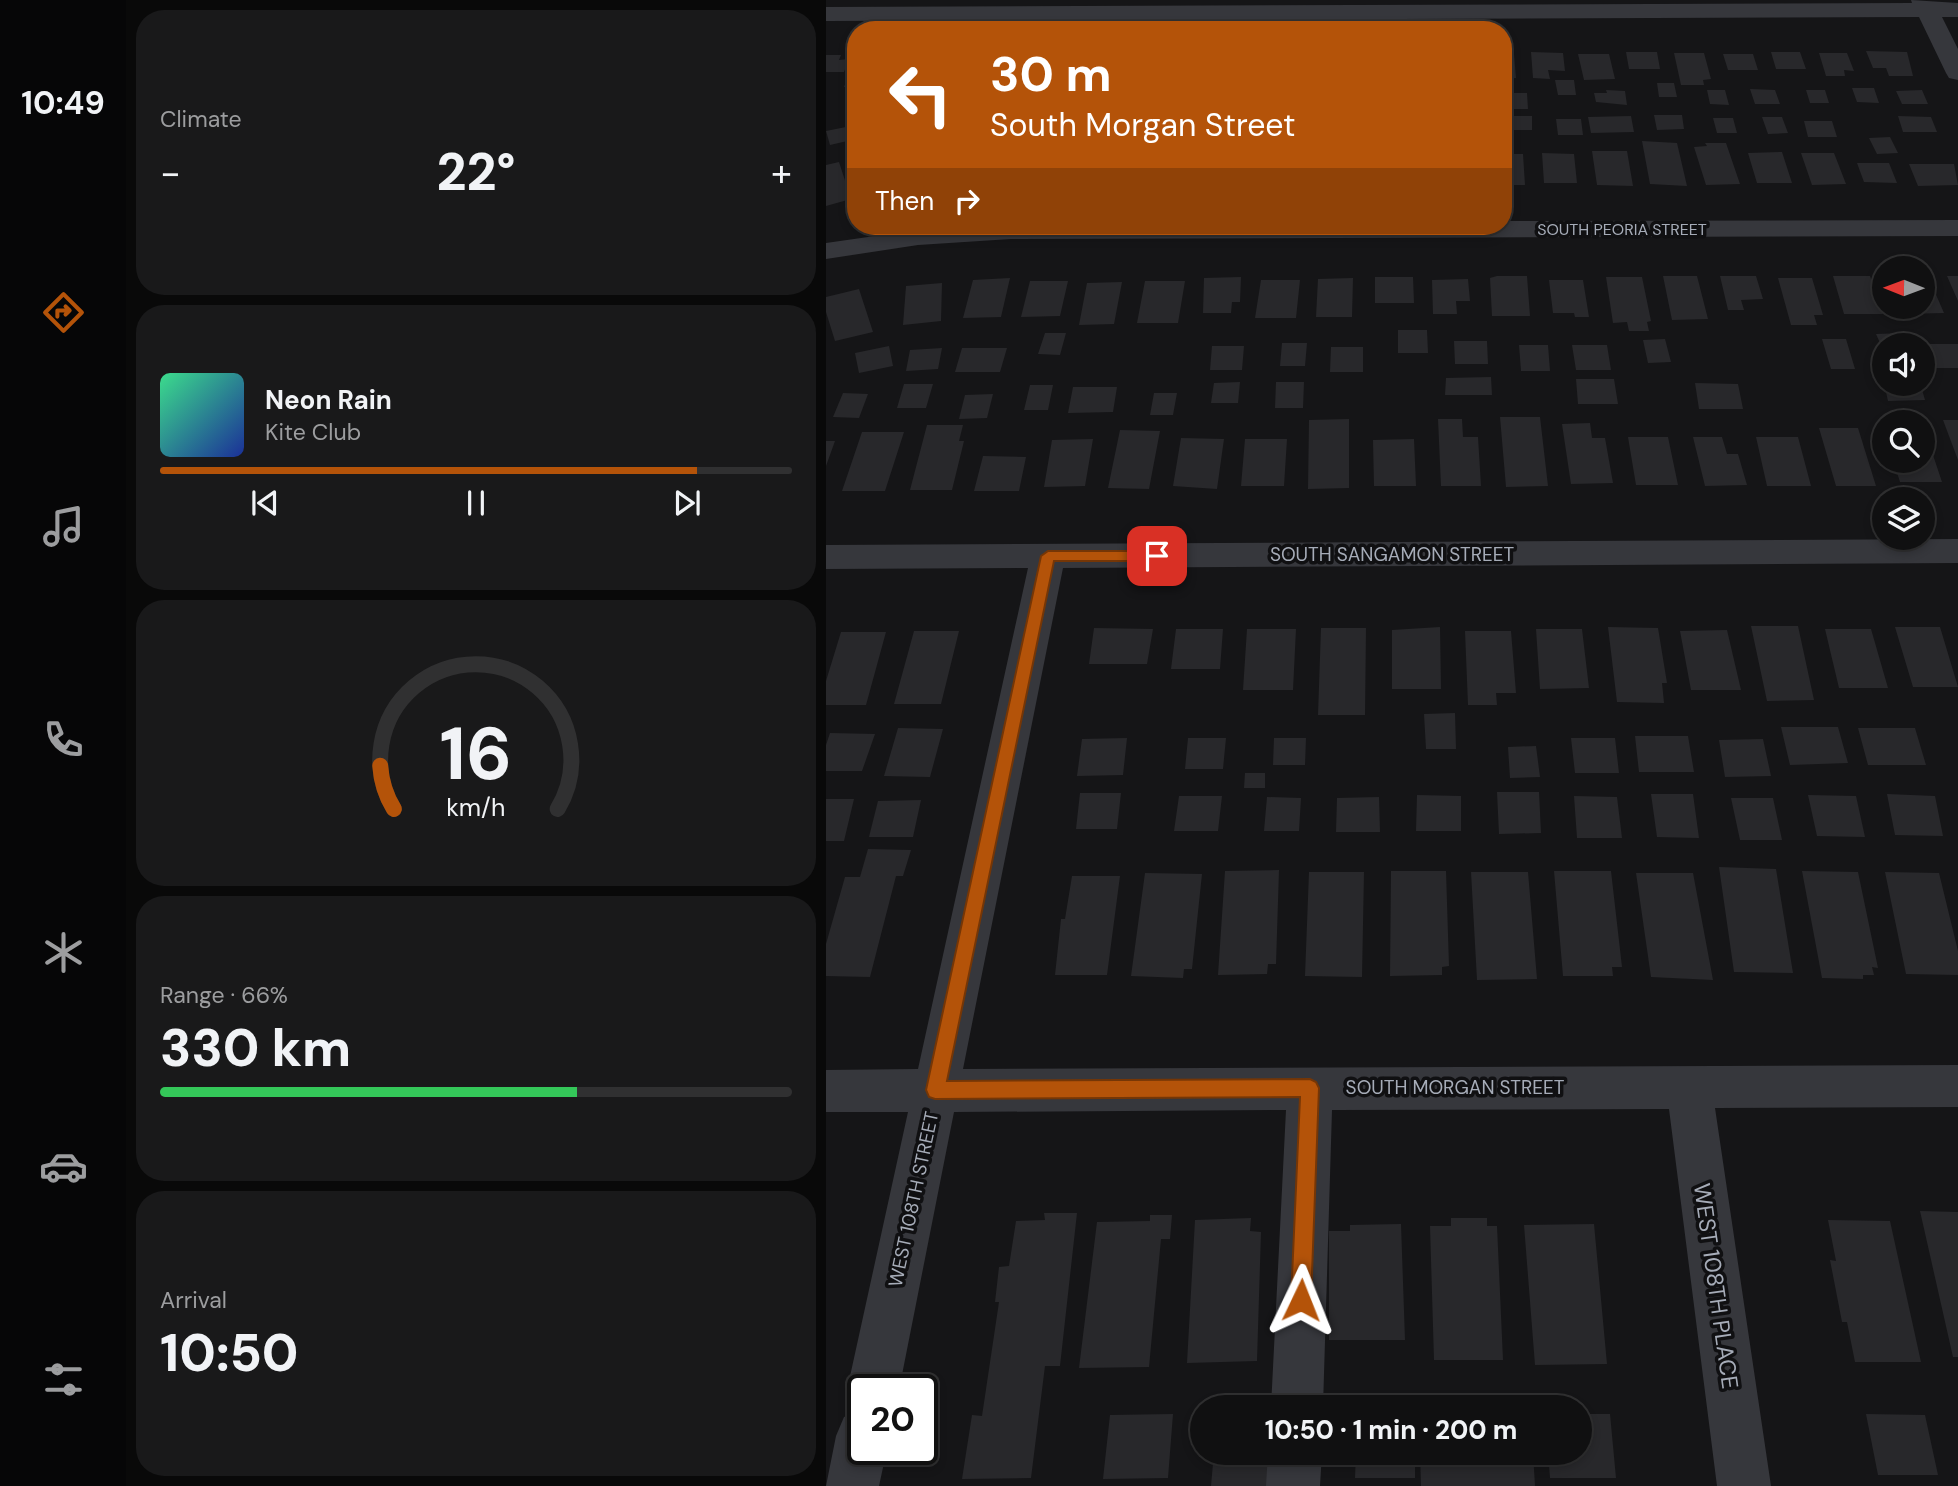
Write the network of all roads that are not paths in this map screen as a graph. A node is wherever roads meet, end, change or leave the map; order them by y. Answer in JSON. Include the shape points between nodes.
{"nodes":[{"id":1,"x":1925,"y":5,"type":"edge"},
{"id":2,"x":1958,"y":10,"type":"edge"},
{"id":3,"x":826,"y":14,"type":"edge"},
{"id":4,"x":1159,"y":14,"type":"edge"},
{"id":5,"x":1958,"y":73,"type":"edge"},
{"id":6,"x":1958,"y":228,"type":"edge"},
{"id":7,"x":1512,"y":229,"type":"edge"},
{"id":8,"x":917,"y":235,"type":"edge"},
{"id":9,"x":826,"y":251,"type":"edge"},
{"id":10,"x":1958,"y":551,"type":"edge"},
{"id":11,"x":1048,"y":556,"type":"junction"},
{"id":12,"x":826,"y":557,"type":"edge"},
{"id":13,"x":1689,"y":1086,"type":"junction"},
{"id":14,"x":1958,"y":1086,"type":"edge"},
{"id":15,"x":1310,"y":1088,"type":"junction"},
{"id":16,"x":935,"y":1090,"type":"junction"},
{"id":17,"x":826,"y":1091,"type":"edge"},
{"id":18,"x":876,"y":1374,"type":"edge"},
{"id":19,"x":1297,"y":1395,"type":"edge"},
{"id":20,"x":857,"y":1465,"type":"edge"},
{"id":21,"x":1294,"y":1465,"type":"edge"},
{"id":22,"x":852,"y":1486,"type":"edge"},
{"id":23,"x":1293,"y":1486,"type":"edge"},
{"id":24,"x":1744,"y":1486,"type":"edge"}],
"edges":[{"from":1,"to":2,"type":"street"},
{"from":1,"to":4,"type":"street"},
{"from":1,"to":5,"type":"street"},
{"from":3,"to":4,"type":"street"},
{"from":6,"to":7,"type":"street","name":"SOUTH PEORIA STREET"},
{"from":8,"to":9,"type":"street","name":"SOUTH PEORIA STREET"},
{"from":10,"to":11,"type":"street","name":"SOUTH SANGAMON STREET"},
{"from":11,"to":12,"type":"street","name":"SOUTH SANGAMON STREET"},
{"from":11,"to":16,"type":"street","name":"WEST 108TH STREET"},
{"from":13,"to":14,"type":"street","name":"SOUTH MORGAN STREET"},
{"from":13,"to":15,"type":"street","name":"SOUTH MORGAN STREET"},
{"from":13,"to":24,"type":"street","name":"WEST 108TH PLACE"},
{"from":15,"to":16,"type":"street","name":"SOUTH MORGAN STREET"},
{"from":15,"to":19,"type":"street"},
{"from":16,"to":17,"type":"street","name":"SOUTH MORGAN STREET"},
{"from":16,"to":18,"type":"street","name":"WEST 108TH STREET"},
{"from":20,"to":22,"type":"street"},
{"from":21,"to":23,"type":"street"}]}
